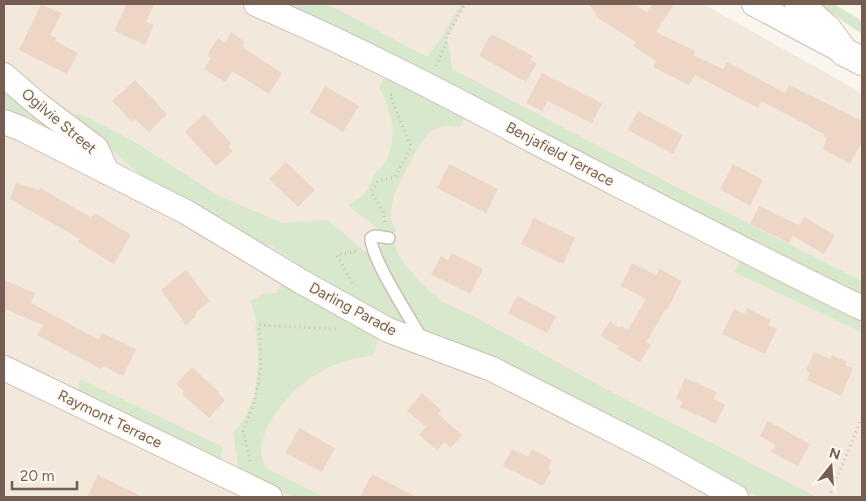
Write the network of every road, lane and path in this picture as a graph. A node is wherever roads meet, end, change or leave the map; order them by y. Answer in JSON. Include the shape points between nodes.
{"nodes":[{"id":1,"x":256,"y":4,"type":"edge"},
{"id":2,"x":464,"y":4,"type":"edge"},
{"id":3,"x":754,"y":4,"type":"edge"},
{"id":4,"x":799,"y":4,"type":"edge"},
{"id":5,"x":853,"y":56,"type":"edge"},
{"id":6,"x":433,"y":70,"type":"dead end"},
{"id":7,"x":4,"y":75,"type":"edge"},
{"id":8,"x":400,"y":92,"type":"dead end"},
{"id":9,"x":4,"y":122,"type":"edge"},
{"id":10,"x":107,"y":172,"type":"junction"},
{"id":11,"x":389,"y":238,"type":"joint"},
{"id":12,"x":371,"y":246,"type":"junction"},
{"id":13,"x":349,"y":308,"type":"junction"},
{"id":14,"x":862,"y":308,"type":"edge"},
{"id":15,"x":338,"y":329,"type":"dead end"},
{"id":16,"x":424,"y":343,"type":"junction"},
{"id":17,"x":4,"y":368,"type":"edge"},
{"id":18,"x":862,"y":417,"type":"edge"},
{"id":19,"x":241,"y":483,"type":"junction"},
{"id":20,"x":270,"y":497,"type":"edge"},
{"id":21,"x":736,"y":497,"type":"edge"},
{"id":22,"x":829,"y":497,"type":"edge"}],
"edges":[{"from":1,"to":14,"type":"street","name":"Benjafield Terrace","via":[[426,84]]},
{"from":2,"to":6,"type":"path"},
{"from":3,"to":5,"type":"street"},
{"from":4,"to":5,"type":"street"},
{"from":7,"to":10,"type":"street","name":"Ogilvie Street","via":[[96,148]]},
{"from":8,"to":11,"type":"path","via":[[390,95],[411,147],[395,177],[378,181],[371,192],[383,211]]},
{"from":9,"to":10,"type":"street","name":"Darling Parade"},
{"from":10,"to":13,"type":"street","name":"Darling Parade","via":[[186,212]]},
{"from":11,"to":12,"type":"lane","via":[[375,236],[371,238]]},
{"from":12,"to":13,"type":"path","via":[[338,255],[358,293]]},
{"from":12,"to":16,"type":"lane"},
{"from":13,"to":16,"type":"street","name":"Darling Parade","via":[[388,330]]},
{"from":15,"to":19,"type":"path","via":[[259,325],[261,367],[253,405],[243,430],[250,462]]},
{"from":16,"to":21,"type":"street","name":"Darling Parade","via":[[492,369]]},
{"from":17,"to":19,"type":"street","name":"Raymont Terrace"},
{"from":18,"to":22,"type":"path"},
{"from":19,"to":20,"type":"street","name":"Raymont Terrace"}]}
